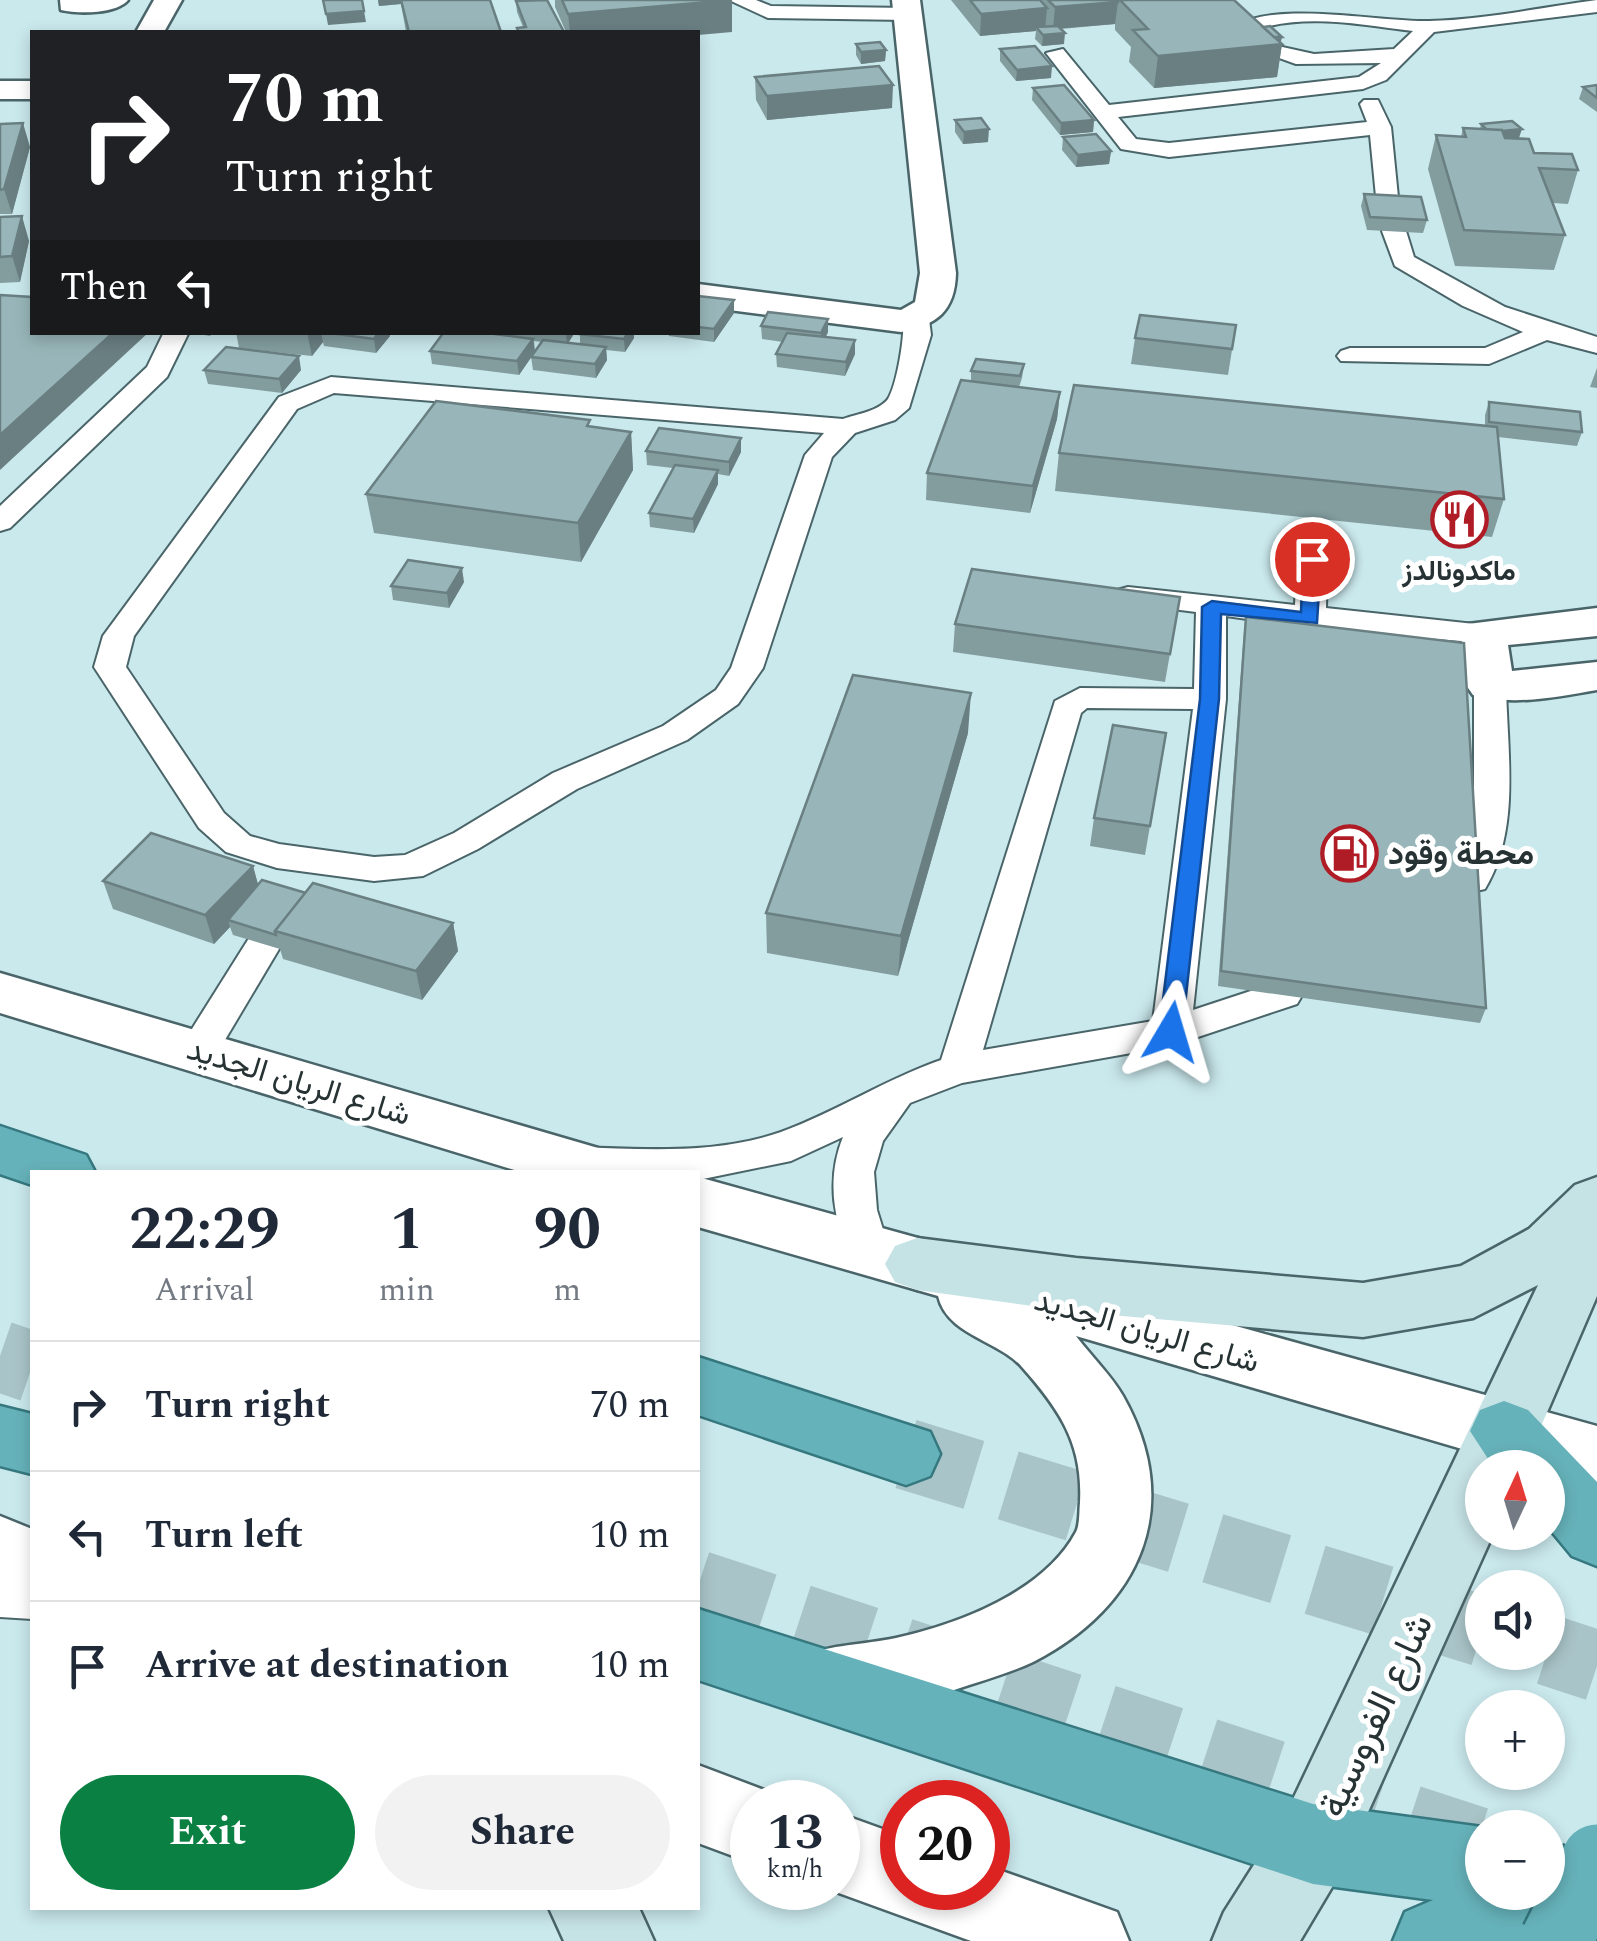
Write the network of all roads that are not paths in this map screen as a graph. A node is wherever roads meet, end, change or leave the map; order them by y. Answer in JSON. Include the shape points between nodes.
{"nodes":[{"id":1,"x":114,"y":0,"type":"edge"},
{"id":2,"x":168,"y":0,"type":"edge"},
{"id":3,"x":740,"y":0,"type":"edge"},
{"id":4,"x":72,"y":4,"type":"dead end"},
{"id":5,"x":1597,"y":6,"type":"edge"},
{"id":6,"x":907,"y":7,"type":"edge"},
{"id":7,"x":1428,"y":26,"type":"junction"},
{"id":8,"x":151,"y":30,"type":"edge"},
{"id":9,"x":1056,"y":53,"type":"edge"},
{"id":10,"x":1400,"y":54,"type":"junction"},
{"id":11,"x":1363,"y":84,"type":"junction"},
{"id":12,"x":0,"y":90,"type":"edge"},
{"id":13,"x":30,"y":90,"type":"edge"},
{"id":14,"x":1102,"y":112,"type":"junction"},
{"id":15,"x":1380,"y":128,"type":"junction"},
{"id":16,"x":700,"y":296,"type":"edge"},
{"id":17,"x":916,"y":319,"type":"junction"},
{"id":18,"x":1547,"y":331,"type":"junction"},
{"id":19,"x":176,"y":335,"type":"edge"},
{"id":20,"x":1597,"y":345,"type":"edge"},
{"id":21,"x":1350,"y":356,"type":"dead end"},
{"id":22,"x":845,"y":427,"type":"junction"},
{"id":23,"x":0,"y":522,"type":"edge"},
{"id":24,"x":1312,"y":559,"type":"dead end"},
{"id":25,"x":1097,"y":592,"type":"edge"},
{"id":26,"x":1212,"y":607,"type":"junction"},
{"id":27,"x":1310,"y":619,"type":"junction"},
{"id":28,"x":1597,"y":622,"type":"edge"},
{"id":29,"x":1484,"y":634,"type":"junction"},
{"id":30,"x":1597,"y":676,"type":"edge"},
{"id":31,"x":1490,"y":686,"type":"junction"},
{"id":32,"x":1210,"y":699,"type":"junction"},
{"id":33,"x":1472,"y":880,"type":"edge"},
{"id":34,"x":264,"y":944,"type":"edge"},
{"id":35,"x":0,"y":993,"type":"edge"},
{"id":36,"x":1284,"y":994,"type":"edge"},
{"id":37,"x":1171,"y":1032,"type":"junction"},
{"id":38,"x":199,"y":1050,"type":"junction"},
{"id":39,"x":958,"y":1068,"type":"junction"},
{"id":40,"x":902,"y":1089,"type":"junction"},
{"id":41,"x":0,"y":1150,"type":"edge"},
{"id":42,"x":578,"y":1167,"type":"edge"},
{"id":43,"x":59,"y":1170,"type":"edge"},
{"id":44,"x":1597,"y":1202,"type":"edge"},
{"id":45,"x":700,"y":1203,"type":"edge"},
{"id":46,"x":1597,"y":1225,"type":"edge"},
{"id":47,"x":893,"y":1258,"type":"junction"},
{"id":48,"x":700,"y":1387,"type":"edge"},
{"id":49,"x":0,"y":1436,"type":"edge"},
{"id":50,"x":30,"y":1444,"type":"edge"},
{"id":51,"x":1467,"y":1450,"type":"edge"},
{"id":52,"x":1517,"y":1450,"type":"edge"},
{"id":53,"x":906,"y":1454,"type":"tunnel mouth"},
{"id":54,"x":1597,"y":1457,"type":"edge"},
{"id":55,"x":1565,"y":1460,"type":"edge"},
{"id":56,"x":1565,"y":1507,"type":"edge"},
{"id":57,"x":1597,"y":1533,"type":"edge"},
{"id":58,"x":0,"y":1549,"type":"edge"},
{"id":59,"x":1467,"y":1550,"type":"edge"},
{"id":60,"x":30,"y":1561,"type":"edge"},
{"id":61,"x":0,"y":1594,"type":"edge"},
{"id":62,"x":30,"y":1596,"type":"edge"},
{"id":63,"x":700,"y":1646,"type":"edge"},
{"id":64,"x":813,"y":1684,"type":"junction"},
{"id":65,"x":700,"y":1805,"type":"edge"},
{"id":66,"x":730,"y":1816,"type":"edge"},
{"id":67,"x":1313,"y":1844,"type":"junction"},
{"id":68,"x":1597,"y":1860,"type":"edge"},
{"id":69,"x":1465,"y":1865,"type":"edge"},
{"id":70,"x":1597,"y":1869,"type":"edge"},
{"id":71,"x":1565,"y":1872,"type":"edge"},
{"id":72,"x":1597,"y":1905,"type":"edge"},
{"id":73,"x":591,"y":1910,"type":"edge"},
{"id":74,"x":999,"y":1910,"type":"edge"},
{"id":75,"x":613,"y":1941,"type":"edge"},
{"id":76,"x":1088,"y":1941,"type":"edge"},
{"id":77,"x":1254,"y":1941,"type":"edge"},
{"id":78,"x":1434,"y":1941,"type":"edge"},
{"id":79,"x":1556,"y":1941,"type":"edge"}],
"edges":[{"from":1,"to":4,"type":"street"},
{"from":2,"to":8,"type":"street"},
{"from":3,"to":6,"type":"lane","via":[[768,12]]},
{"from":5,"to":7,"type":"lane"},
{"from":6,"to":17,"type":"street","via":[[938,273],[938,300]]},
{"from":7,"to":10,"type":"lane"},
{"from":7,"to":10,"type":"lane","via":[[1302,15],[1268,17],[1243,28],[1278,56]]},
{"from":9,"to":14,"type":"lane"},
{"from":10,"to":11,"type":"lane"},
{"from":11,"to":14,"type":"lane"},
{"from":11,"to":15,"type":"lane"},
{"from":12,"to":13,"type":"street"},
{"from":14,"to":15,"type":"lane","via":[[1129,144],[1169,150]]},
{"from":15,"to":18,"type":"lane","via":[[1403,261],[1456,297]]},
{"from":16,"to":17,"type":"street"},
{"from":17,"to":22,"type":"lane","via":[[900,402]]},
{"from":18,"to":20,"type":"lane"},
{"from":18,"to":21,"type":"lane","via":[[1489,356]]},
{"from":19,"to":23,"type":"lane","via":[[158,370]]},
{"from":22,"to":22,"type":"lane","via":[[332,385],[288,403],[119,636],[110,667],[210,820],[238,844],[303,875],[410,866],[466,841],[565,781],[675,733],[727,697],[747,668],[819,455]]},
{"from":24,"to":27,"type":"lane"},
{"from":25,"to":26,"type":"lane"},
{"from":26,"to":27,"type":"lane"},
{"from":26,"to":32,"type":"lane"},
{"from":27,"to":29,"type":"lane"},
{"from":28,"to":29,"type":"street"},
{"from":29,"to":31,"type":"street"},
{"from":30,"to":31,"type":"street"},
{"from":31,"to":33,"type":"lane"},
{"from":32,"to":37,"type":"lane","via":[[1214,796]]},
{"from":32,"to":39,"type":"lane","via":[[1080,698],[1066,708]]},
{"from":34,"to":38,"type":"lane"},
{"from":35,"to":38,"type":"street","name":"شارع الريان الجديد"},
{"from":36,"to":37,"type":"lane"},
{"from":37,"to":39,"type":"lane"},
{"from":38,"to":42,"type":"street","name":"شارع الريان الجديد"},
{"from":39,"to":40,"type":"lane"},
{"from":40,"to":42,"type":"lane","via":[[791,1145],[734,1159],[676,1168]]},
{"from":40,"to":47,"type":"lane","via":[[872,1120],[852,1174],[851,1203]]},
{"from":41,"to":43,"type":"highway"},
{"from":44,"to":47,"type":"main road","via":[[1550,1246],[1473,1291],[1363,1310],[1076,1285]]},
{"from":45,"to":47,"type":"street","name":"شارع الريان الجديد"},
{"from":46,"to":52,"type":"main road","name":"شارع الفروسية"},
{"from":47,"to":51,"type":"street","name":"شارع الريان الجديد"},
{"from":47,"to":64,"type":"street","via":[[1043,1344],[1098,1415],[1116,1467],[1112,1541],[1072,1594],[1008,1636],[897,1674]]},
{"from":48,"to":53,"type":"highway"},
{"from":49,"to":50,"type":"highway"},
{"from":54,"to":55,"type":"street","name":"شارع الريان الجديد"},
{"from":56,"to":57,"type":"highway"},
{"from":58,"to":60,"type":"street"},
{"from":59,"to":67,"type":"main road","name":"شارع الفروسية"},
{"from":61,"to":62,"type":"lane"},
{"from":63,"to":64,"type":"highway"},
{"from":64,"to":67,"type":"highway"},
{"from":65,"to":66,"type":"street"},
{"from":67,"to":69,"type":"highway"},
{"from":67,"to":77,"type":"main road","name":"شارع الفروسية"},
{"from":68,"to":79,"type":"highway","bridge":true},
{"from":70,"to":71,"type":"highway"},
{"from":72,"to":78,"type":"highway"},
{"from":73,"to":75,"type":"main road"},
{"from":74,"to":76,"type":"street"}]}
